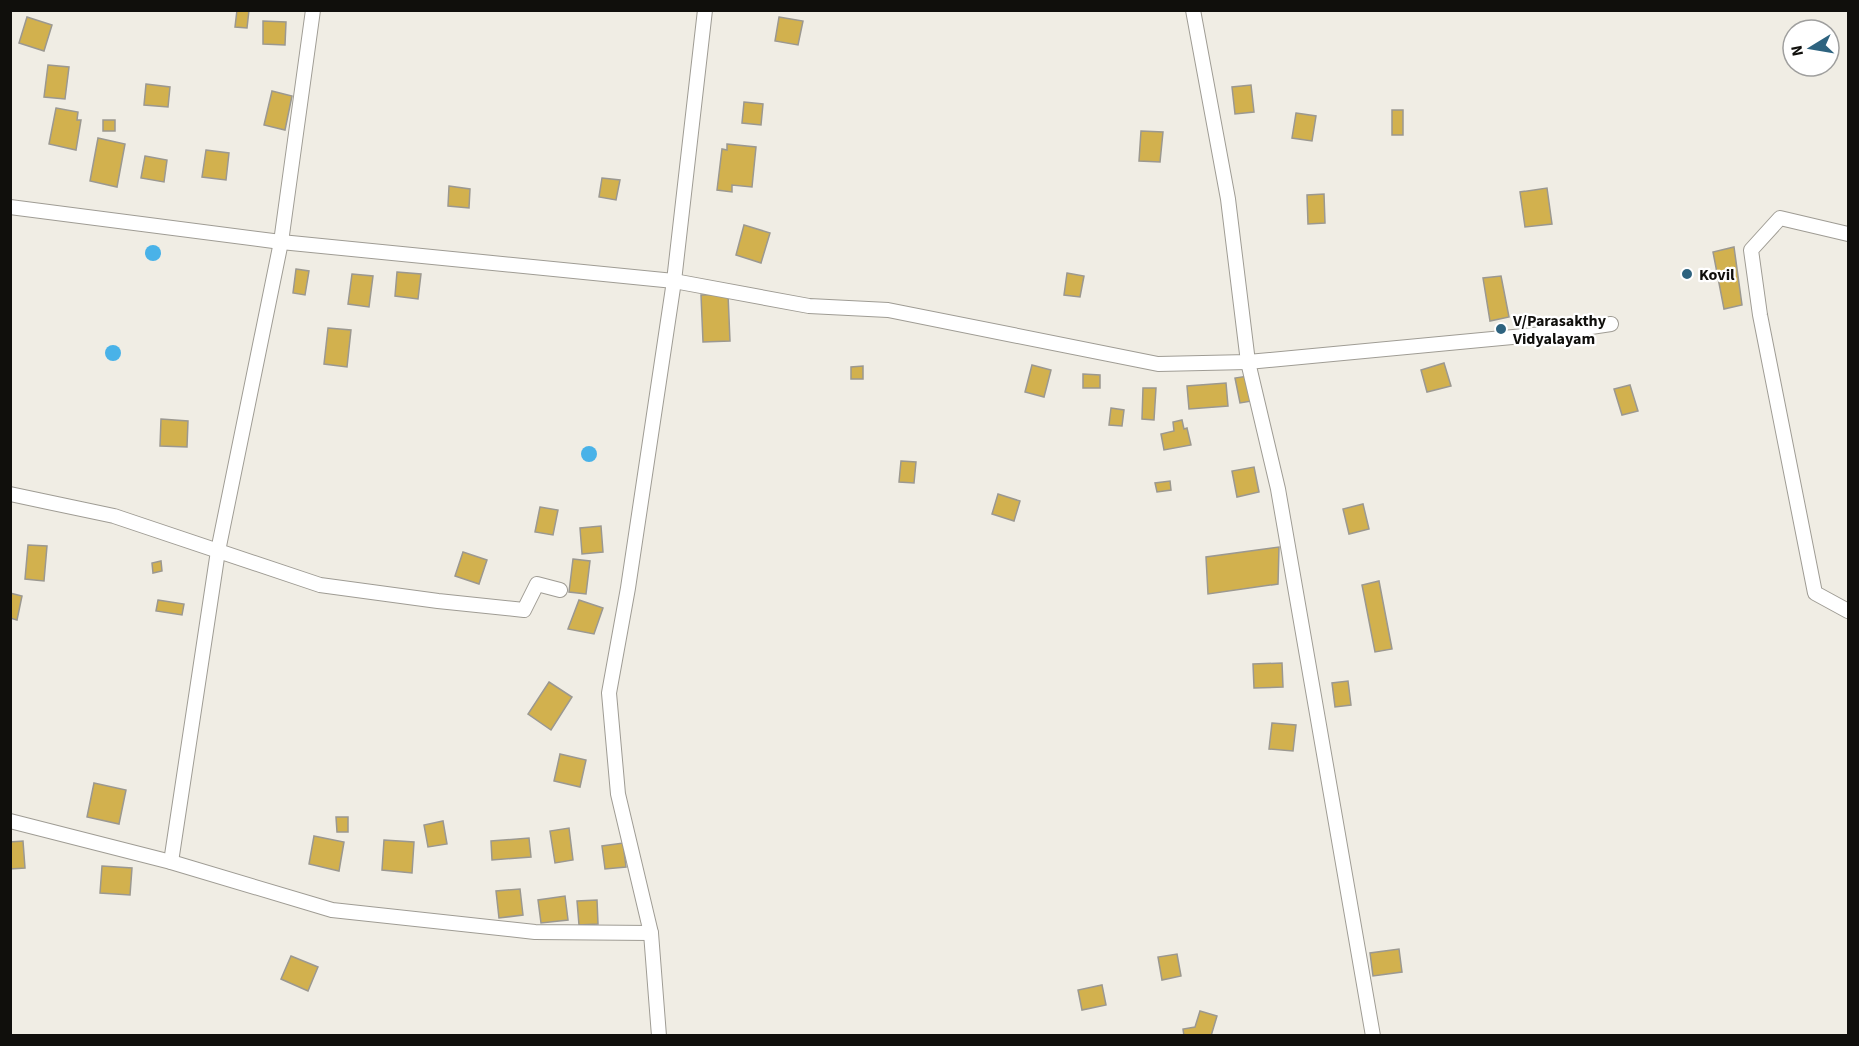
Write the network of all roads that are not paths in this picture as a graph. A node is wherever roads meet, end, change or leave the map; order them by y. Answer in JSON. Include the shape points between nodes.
{"nodes":[{"id":1,"x":313,"y":10,"type":"edge"},
{"id":2,"x":705,"y":10,"type":"edge"},
{"id":3,"x":1193,"y":10,"type":"edge"},
{"id":4,"x":10,"y":207,"type":"edge"},
{"id":5,"x":1848,"y":234,"type":"edge"},
{"id":6,"x":281,"y":242,"type":"junction"},
{"id":7,"x":674,"y":281,"type":"junction"},
{"id":8,"x":1611,"y":324,"type":"dead end"},
{"id":9,"x":1248,"y":362,"type":"junction"},
{"id":10,"x":10,"y":494,"type":"edge"},
{"id":11,"x":218,"y":551,"type":"junction"},
{"id":12,"x":560,"y":590,"type":"dead end"},
{"id":13,"x":1848,"y":611,"type":"edge"},
{"id":14,"x":10,"y":821,"type":"edge"},
{"id":15,"x":171,"y":862,"type":"junction"},
{"id":16,"x":651,"y":933,"type":"junction"},
{"id":17,"x":659,"y":1035,"type":"edge"},
{"id":18,"x":1373,"y":1035,"type":"edge"}],
"edges":[{"from":1,"to":6,"type":"street"},
{"from":2,"to":7,"type":"street"},
{"from":3,"to":9,"type":"street","via":[[1228,199]]},
{"from":4,"to":6,"type":"street"},
{"from":5,"to":13,"type":"street","via":[[1780,218],[1751,250],[1760,315],[1815,593]]},
{"from":6,"to":7,"type":"street"},
{"from":6,"to":11,"type":"street"},
{"from":7,"to":9,"type":"street","via":[[810,306],[888,310],[1158,364]]},
{"from":7,"to":16,"type":"street","via":[[609,693],[618,794]]},
{"from":8,"to":9,"type":"street"},
{"from":9,"to":18,"type":"street","via":[[1278,489]]},
{"from":10,"to":11,"type":"street","via":[[114,516]]},
{"from":11,"to":12,"type":"street","via":[[321,585],[438,601],[524,609],[537,584]]},
{"from":11,"to":15,"type":"street"},
{"from":14,"to":15,"type":"street"},
{"from":15,"to":16,"type":"street","via":[[332,910],[535,932]]},
{"from":16,"to":17,"type":"street"}]}
